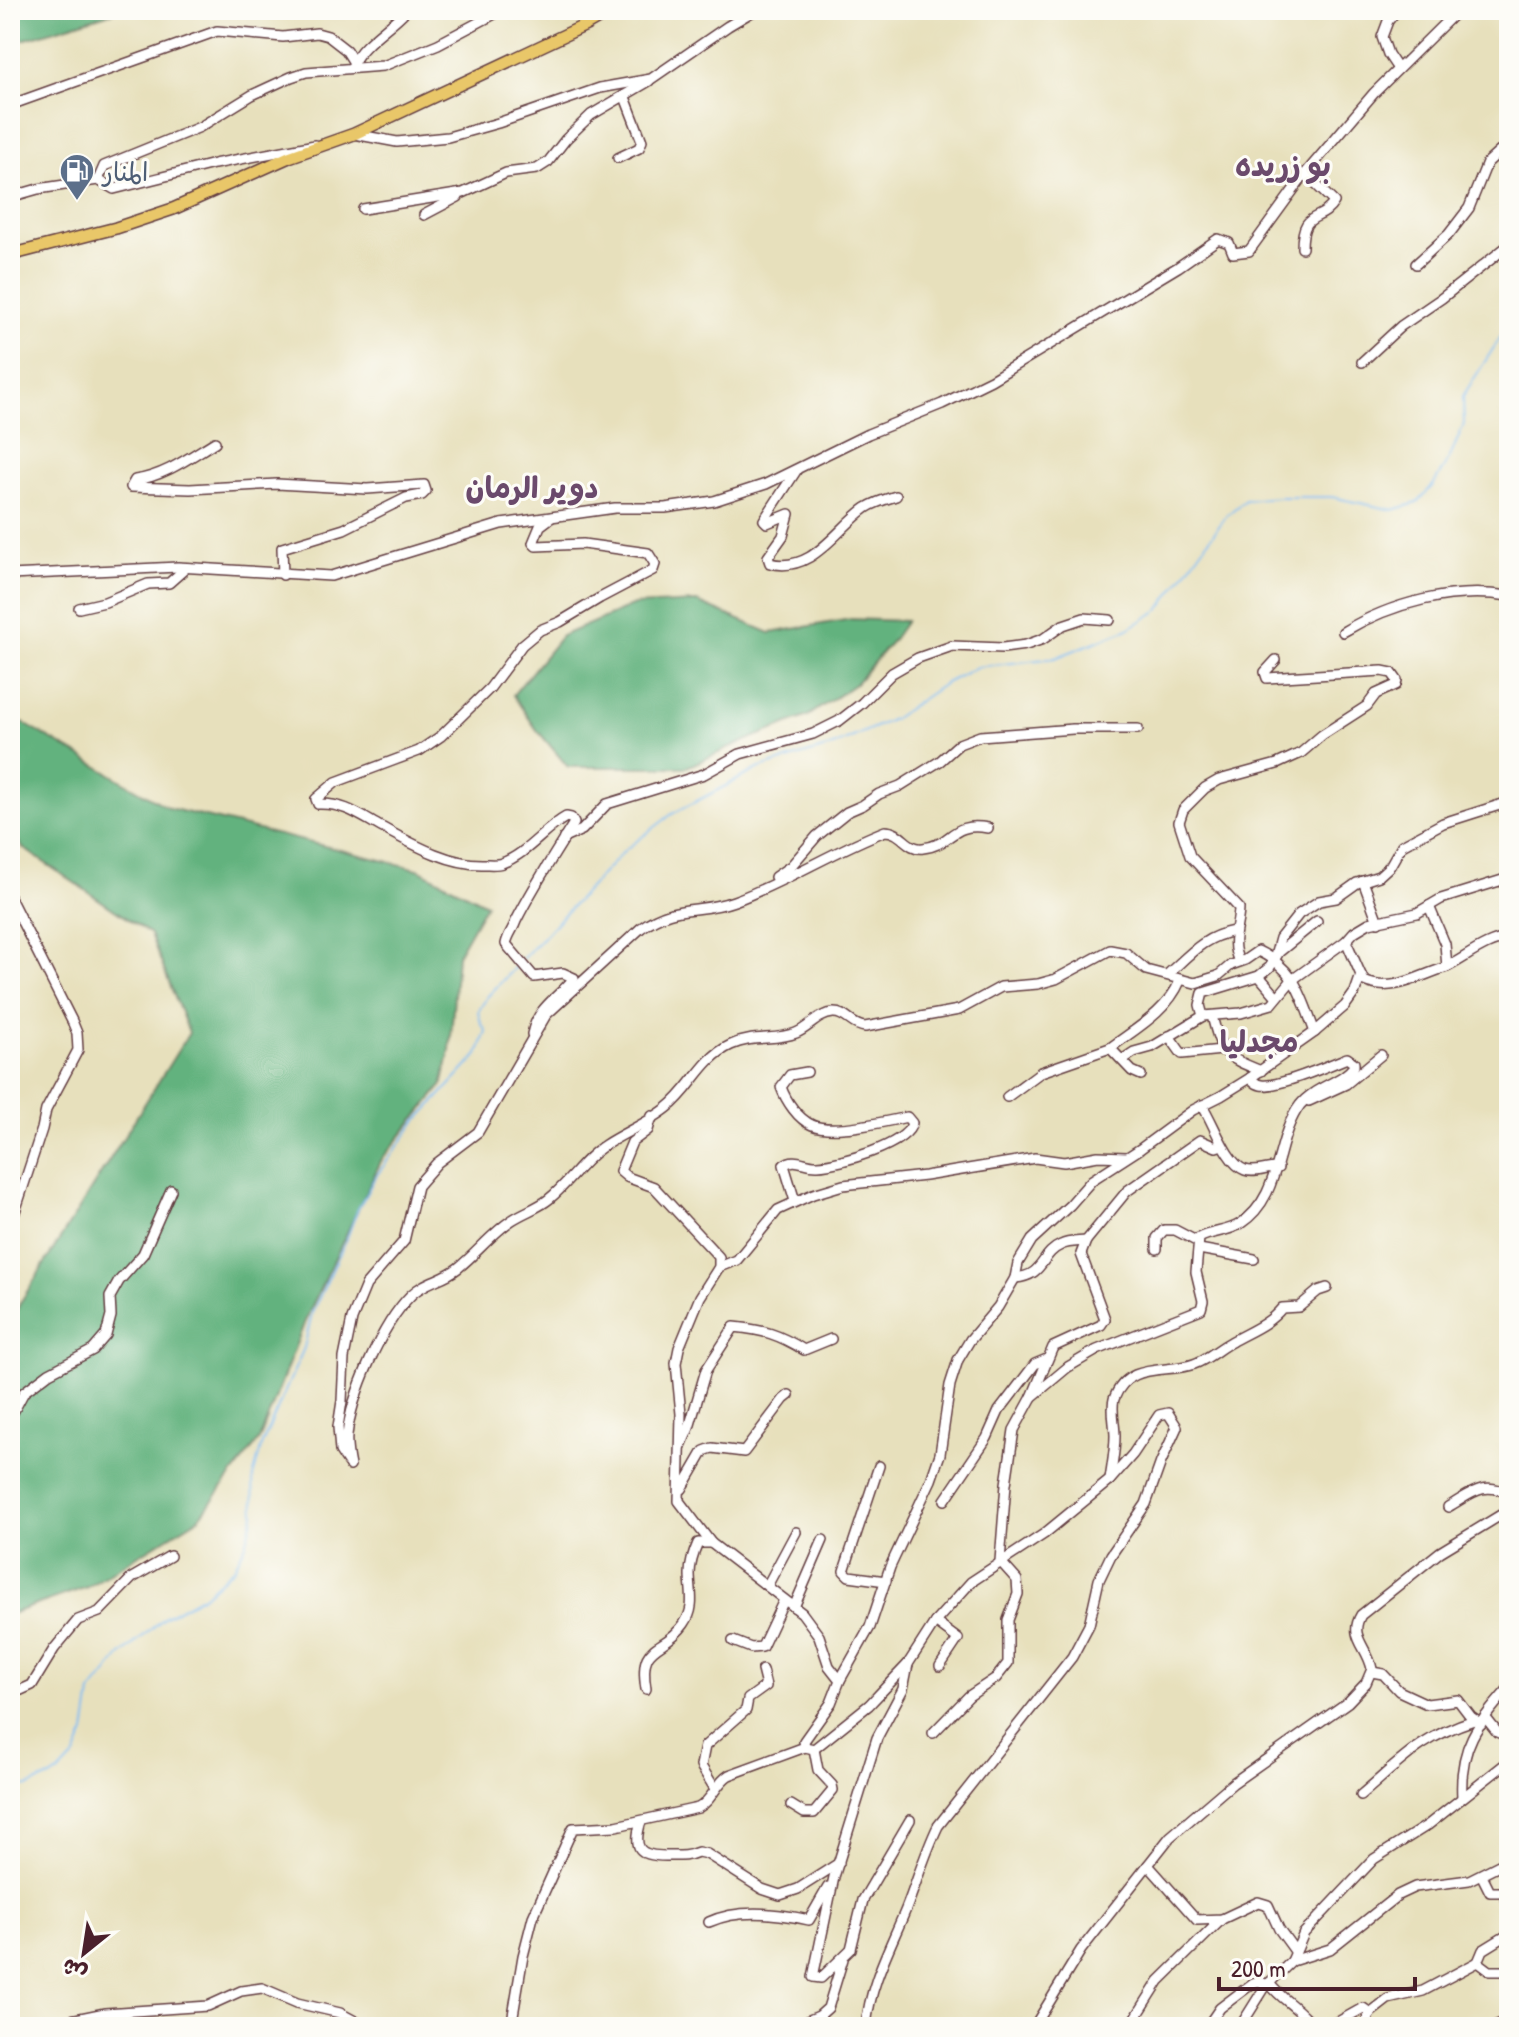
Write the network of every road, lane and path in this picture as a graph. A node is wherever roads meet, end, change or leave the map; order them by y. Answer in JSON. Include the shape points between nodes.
{"nodes":[{"id":1,"x":406,"y":10,"type":"edge"},
{"id":2,"x":502,"y":10,"type":"edge"},
{"id":3,"x":612,"y":10,"type":"edge"},
{"id":4,"x":755,"y":10,"type":"edge"},
{"id":5,"x":1397,"y":10,"type":"edge"},
{"id":6,"x":1458,"y":10,"type":"edge"},
{"id":7,"x":352,"y":64,"type":"junction"},
{"id":8,"x":1398,"y":69,"type":"junction"},
{"id":9,"x":651,"y":79,"type":"junction"},
{"id":10,"x":625,"y":97,"type":"junction"},
{"id":11,"x":10,"y":105,"type":"edge"},
{"id":12,"x":354,"y":134,"type":"junction"},
{"id":13,"x":325,"y":143,"type":"junction"},
{"id":14,"x":1509,"y":143,"type":"edge"},
{"id":15,"x":618,"y":158,"type":"dead end"},
{"id":16,"x":1305,"y":174,"type":"junction"},
{"id":17,"x":98,"y":180,"type":"junction"},
{"id":18,"x":463,"y":193,"type":"junction"},
{"id":19,"x":10,"y":197,"type":"edge"},
{"id":20,"x":363,"y":209,"type":"dead end"},
{"id":21,"x":424,"y":215,"type":"dead end"},
{"id":22,"x":1509,"y":245,"type":"edge"},
{"id":23,"x":1302,"y":248,"type":"dead end"},
{"id":24,"x":10,"y":255,"type":"edge"},
{"id":25,"x":1416,"y":264,"type":"dead end"},
{"id":26,"x":1362,"y":362,"type":"dead end"},
{"id":27,"x":215,"y":442,"type":"dead end"},
{"id":28,"x":798,"y":469,"type":"junction"},
{"id":29,"x":896,"y":496,"type":"dead end"},
{"id":30,"x":555,"y":515,"type":"junction"},
{"id":31,"x":186,"y":568,"type":"junction"},
{"id":32,"x":10,"y":575,"type":"edge"},
{"id":33,"x":283,"y":575,"type":"junction"},
{"id":34,"x":1509,"y":596,"type":"edge"},
{"id":35,"x":79,"y":608,"type":"dead end"},
{"id":36,"x":1110,"y":620,"type":"dead end"},
{"id":37,"x":1343,"y":632,"type":"dead end"},
{"id":38,"x":1276,"y":660,"type":"dead end"},
{"id":39,"x":1138,"y":729,"type":"dead end"},
{"id":40,"x":1509,"y":802,"type":"edge"},
{"id":41,"x":988,"y":828,"type":"dead end"},
{"id":42,"x":564,"y":838,"type":"junction"},
{"id":43,"x":1509,"y":878,"type":"edge"},
{"id":44,"x":1363,"y":881,"type":"junction"},
{"id":45,"x":760,"y":889,"type":"junction"},
{"id":46,"x":10,"y":898,"type":"edge"},
{"id":47,"x":1429,"y":906,"type":"junction"},
{"id":48,"x":1317,"y":921,"type":"dead end"},
{"id":49,"x":1378,"y":922,"type":"junction"},
{"id":50,"x":1234,"y":931,"type":"junction"},
{"id":51,"x":1509,"y":938,"type":"edge"},
{"id":52,"x":1346,"y":941,"type":"junction"},
{"id":53,"x":1274,"y":960,"type":"junction"},
{"id":54,"x":1239,"y":961,"type":"junction"},
{"id":55,"x":1447,"y":967,"type":"junction"},
{"id":56,"x":1168,"y":974,"type":"junction"},
{"id":57,"x":1361,"y":975,"type":"junction"},
{"id":58,"x":1259,"y":976,"type":"junction"},
{"id":59,"x":1292,"y":980,"type":"junction"},
{"id":60,"x":1180,"y":981,"type":"junction"},
{"id":61,"x":1277,"y":997,"type":"junction"},
{"id":62,"x":1208,"y":1016,"type":"junction"},
{"id":63,"x":1315,"y":1032,"type":"junction"},
{"id":64,"x":532,"y":1034,"type":"junction"},
{"id":65,"x":1169,"y":1036,"type":"junction"},
{"id":66,"x":1110,"y":1048,"type":"junction"},
{"id":67,"x":1222,"y":1050,"type":"junction"},
{"id":68,"x":1381,"y":1055,"type":"dead end"},
{"id":69,"x":1122,"y":1060,"type":"junction"},
{"id":70,"x":1261,"y":1071,"type":"junction"},
{"id":71,"x":807,"y":1072,"type":"dead end"},
{"id":72,"x":1141,"y":1075,"type":"dead end"},
{"id":73,"x":1250,"y":1078,"type":"junction"},
{"id":74,"x":1007,"y":1097,"type":"dead end"},
{"id":75,"x":1302,"y":1104,"type":"junction"},
{"id":76,"x":1202,"y":1105,"type":"junction"},
{"id":77,"x":652,"y":1116,"type":"junction"},
{"id":78,"x":1222,"y":1145,"type":"junction"},
{"id":79,"x":1126,"y":1157,"type":"junction"},
{"id":80,"x":1278,"y":1168,"type":"junction"},
{"id":81,"x":171,"y":1190,"type":"dead end"},
{"id":82,"x":795,"y":1201,"type":"junction"},
{"id":83,"x":10,"y":1227,"type":"edge"},
{"id":84,"x":1086,"y":1241,"type":"junction"},
{"id":85,"x":1198,"y":1245,"type":"junction"},
{"id":86,"x":1157,"y":1249,"type":"dead end"},
{"id":87,"x":1254,"y":1259,"type":"dead end"},
{"id":88,"x":719,"y":1267,"type":"junction"},
{"id":89,"x":1015,"y":1278,"type":"junction"},
{"id":90,"x":1327,"y":1288,"type":"dead end"},
{"id":91,"x":831,"y":1339,"type":"dead end"},
{"id":92,"x":1047,"y":1359,"type":"junction"},
{"id":93,"x":789,"y":1395,"type":"dead end"},
{"id":94,"x":1032,"y":1397,"type":"junction"},
{"id":95,"x":10,"y":1418,"type":"edge"},
{"id":96,"x":679,"y":1449,"type":"junction"},
{"id":97,"x":879,"y":1466,"type":"dead end"},
{"id":98,"x":1110,"y":1480,"type":"junction"},
{"id":99,"x":1509,"y":1494,"type":"edge"},
{"id":100,"x":679,"y":1495,"type":"junction"},
{"id":101,"x":945,"y":1500,"type":"dead end"},
{"id":102,"x":1448,"y":1507,"type":"dead end"},
{"id":103,"x":1509,"y":1510,"type":"edge"},
{"id":104,"x":796,"y":1532,"type":"dead end"},
{"id":105,"x":823,"y":1540,"type":"dead end"},
{"id":106,"x":711,"y":1543,"type":"junction"},
{"id":107,"x":170,"y":1556,"type":"dead end"},
{"id":108,"x":1000,"y":1561,"type":"junction"},
{"id":109,"x":886,"y":1581,"type":"junction"},
{"id":110,"x":767,"y":1586,"type":"junction"},
{"id":111,"x":784,"y":1600,"type":"junction"},
{"id":112,"x":794,"y":1607,"type":"junction"},
{"id":113,"x":935,"y":1622,"type":"junction"},
{"id":114,"x":733,"y":1641,"type":"dead end"},
{"id":115,"x":908,"y":1664,"type":"junction"},
{"id":116,"x":940,"y":1666,"type":"dead end"},
{"id":117,"x":762,"y":1670,"type":"dead end"},
{"id":118,"x":1372,"y":1672,"type":"junction"},
{"id":119,"x":840,"y":1680,"type":"junction"},
{"id":120,"x":1509,"y":1688,"type":"edge"},
{"id":121,"x":646,"y":1689,"type":"dead end"},
{"id":122,"x":10,"y":1695,"type":"edge"},
{"id":123,"x":1480,"y":1720,"type":"junction"},
{"id":124,"x":933,"y":1733,"type":"dead end"},
{"id":125,"x":1509,"y":1737,"type":"edge"},
{"id":126,"x":810,"y":1748,"type":"junction"},
{"id":127,"x":1509,"y":1761,"type":"edge"},
{"id":128,"x":715,"y":1789,"type":"junction"},
{"id":129,"x":1361,"y":1795,"type":"dead end"},
{"id":130,"x":1462,"y":1797,"type":"junction"},
{"id":131,"x":791,"y":1805,"type":"dead end"},
{"id":132,"x":910,"y":1820,"type":"dead end"},
{"id":133,"x":641,"y":1821,"type":"junction"},
{"id":134,"x":1509,"y":1860,"type":"edge"},
{"id":135,"x":839,"y":1863,"type":"junction"},
{"id":136,"x":1148,"y":1865,"type":"junction"},
{"id":137,"x":1482,"y":1876,"type":"junction"},
{"id":138,"x":834,"y":1877,"type":"junction"},
{"id":139,"x":1509,"y":1904,"type":"edge"},
{"id":140,"x":1222,"y":1919,"type":"junction"},
{"id":141,"x":709,"y":1922,"type":"dead end"},
{"id":142,"x":1509,"y":1934,"type":"edge"},
{"id":143,"x":1293,"y":1956,"type":"junction"},
{"id":144,"x":844,"y":1958,"type":"junction"},
{"id":145,"x":1478,"y":1962,"type":"junction"},
{"id":146,"x":1509,"y":1971,"type":"edge"},
{"id":147,"x":1268,"y":1984,"type":"junction"},
{"id":148,"x":1370,"y":2013,"type":"junction"},
{"id":149,"x":1509,"y":2020,"type":"edge"},
{"id":150,"x":37,"y":2027,"type":"edge"},
{"id":151,"x":366,"y":2027,"type":"edge"},
{"id":152,"x":511,"y":2027,"type":"edge"},
{"id":153,"x":793,"y":2027,"type":"edge"},
{"id":154,"x":866,"y":2027,"type":"edge"},
{"id":155,"x":1034,"y":2027,"type":"edge"},
{"id":156,"x":1130,"y":2027,"type":"edge"},
{"id":157,"x":1207,"y":2027,"type":"edge"},
{"id":158,"x":1240,"y":2027,"type":"edge"},
{"id":159,"x":1313,"y":2027,"type":"edge"},
{"id":160,"x":1329,"y":2027,"type":"edge"},
{"id":161,"x":1364,"y":2027,"type":"edge"},
{"id":162,"x":1492,"y":2027,"type":"edge"}],
"edges":[{"from":1,"to":7,"type":"street"},
{"from":2,"to":7,"type":"street","via":[[383,66]]},
{"from":3,"to":12,"type":"main road"},
{"from":4,"to":9,"type":"street"},
{"from":5,"to":8,"type":"street","via":[[1382,37]]},
{"from":6,"to":8,"type":"street"},
{"from":7,"to":11,"type":"street","via":[[346,50],[317,33],[283,37],[217,31]]},
{"from":7,"to":17,"type":"street","via":[[291,77],[200,127],[104,166]]},
{"from":8,"to":16,"type":"street"},
{"from":9,"to":10,"type":"street"},
{"from":9,"to":12,"type":"street","via":[[600,88],[448,137],[397,142]]},
{"from":10,"to":15,"type":"street","via":[[642,141]]},
{"from":10,"to":18,"type":"street","via":[[581,123],[537,169],[506,173]]},
{"from":12,"to":13,"type":"main road"},
{"from":13,"to":17,"type":"street","via":[[114,189]]},
{"from":13,"to":24,"type":"main road","via":[[173,209]]},
{"from":14,"to":25,"type":"street","via":[[1487,163],[1469,208]]},
{"from":16,"to":23,"type":"street","via":[[1334,202],[1309,219]]},
{"from":16,"to":28,"type":"street","via":[[1249,251],[1233,253],[1229,243],[1218,239],[1005,373]]},
{"from":17,"to":19,"type":"street"},
{"from":18,"to":20,"type":"street"},
{"from":18,"to":21,"type":"street"},
{"from":22,"to":26,"type":"street"},
{"from":27,"to":33,"type":"street","via":[[168,469],[135,480],[131,487],[424,485],[422,495],[344,529],[282,548]]},
{"from":28,"to":29,"type":"street","via":[[764,520],[789,514],[783,536],[768,557],[770,563],[785,567],[818,552],[867,507]]},
{"from":28,"to":30,"type":"street","via":[[714,501]]},
{"from":30,"to":33,"type":"street","via":[[501,524],[331,576]]},
{"from":30,"to":42,"type":"street","via":[[540,526],[536,546],[583,544],[648,553],[653,570],[540,630],[490,688],[419,751],[336,782],[316,799],[318,804],[344,806],[419,846],[475,865],[501,864],[566,817],[574,823]]},
{"from":31,"to":32,"type":"street"},
{"from":31,"to":33,"type":"street"},
{"from":31,"to":35,"type":"street","via":[[169,583],[148,584]]},
{"from":34,"to":37,"type":"street","via":[[1481,592],[1398,606]]},
{"from":36,"to":42,"type":"street","via":[[1084,618],[1026,645],[952,646],[918,658],[826,728],[607,804],[582,830]]},
{"from":38,"to":50,"type":"street","via":[[1265,672],[1267,678],[1382,671],[1397,680],[1301,753],[1219,780],[1183,810],[1179,822],[1190,856],[1239,908]]},
{"from":39,"to":45,"type":"street","via":[[980,736],[959,744],[900,786],[847,812]]},
{"from":40,"to":44,"type":"street","via":[[1422,833],[1402,845],[1379,876]]},
{"from":41,"to":45,"type":"street","via":[[964,827],[921,848],[885,831]]},
{"from":42,"to":64,"type":"street","via":[[506,944],[534,977],[568,973],[574,978],[541,1010]]},
{"from":43,"to":47,"type":"street"},
{"from":44,"to":49,"type":"street"},
{"from":44,"to":53,"type":"street","via":[[1299,914],[1280,938]]},
{"from":45,"to":64,"type":"street","via":[[726,904],[657,917],[546,1015]]},
{"from":46,"to":83,"type":"street","via":[[72,1021],[78,1050],[46,1110]]},
{"from":47,"to":49,"type":"street"},
{"from":47,"to":55,"type":"street","via":[[1445,944]]},
{"from":48,"to":53,"type":"street"},
{"from":49,"to":52,"type":"street","via":[[1361,927]]},
{"from":50,"to":54,"type":"street"},
{"from":50,"to":56,"type":"street","via":[[1203,942]]},
{"from":51,"to":55,"type":"street"},
{"from":52,"to":57,"type":"street"},
{"from":52,"to":59,"type":"street"},
{"from":53,"to":54,"type":"street","via":[[1258,951]]},
{"from":53,"to":58,"type":"street"},
{"from":53,"to":59,"type":"street"},
{"from":54,"to":60,"type":"street","via":[[1212,979]]},
{"from":55,"to":57,"type":"street","via":[[1389,986],[1371,984]]},
{"from":56,"to":60,"type":"street"},
{"from":56,"to":77,"type":"street","via":[[1144,969],[1126,953],[1110,950],[1056,979],[1001,987],[950,1012],[865,1027],[841,1014],[829,1014],[795,1033],[726,1047],[707,1061],[676,1101]]},
{"from":57,"to":63,"type":"street","via":[[1345,1006]]},
{"from":58,"to":61,"type":"street"},
{"from":58,"to":62,"type":"street","via":[[1203,993],[1200,1003]]},
{"from":59,"to":61,"type":"street"},
{"from":59,"to":63,"type":"street"},
{"from":60,"to":66,"type":"street","via":[[1143,1026]]},
{"from":61,"to":62,"type":"street","via":[[1260,1008]]},
{"from":62,"to":65,"type":"street"},
{"from":62,"to":67,"type":"street"},
{"from":63,"to":70,"type":"street"},
{"from":64,"to":77,"type":"street","via":[[478,1132],[417,1186],[404,1241],[360,1294],[344,1358],[338,1427],[340,1451],[350,1466],[347,1436],[362,1383],[386,1330],[409,1297],[427,1282],[456,1270],[512,1219],[548,1200],[606,1145]]},
{"from":65,"to":67,"type":"street","via":[[1182,1054]]},
{"from":65,"to":69,"type":"street"},
{"from":66,"to":69,"type":"street"},
{"from":66,"to":74,"type":"street","via":[[1041,1072]]},
{"from":67,"to":70,"type":"street"},
{"from":68,"to":75,"type":"street","via":[[1346,1084]]},
{"from":69,"to":72,"type":"street"},
{"from":70,"to":73,"type":"street"},
{"from":71,"to":82,"type":"street","via":[[790,1075],[781,1087],[801,1119],[815,1127],[907,1117],[912,1129],[890,1144],[838,1162],[787,1162]]},
{"from":73,"to":75,"type":"street","via":[[1265,1085],[1351,1059],[1354,1066],[1348,1074]]},
{"from":73,"to":76,"type":"street"},
{"from":75,"to":80,"type":"street"},
{"from":76,"to":78,"type":"street"},
{"from":76,"to":79,"type":"street"},
{"from":77,"to":88,"type":"street","via":[[648,1130],[632,1142],[620,1171],[654,1187],[719,1257]]},
{"from":78,"to":80,"type":"street","via":[[1244,1170]]},
{"from":78,"to":84,"type":"street","via":[[1200,1140],[1166,1161],[1127,1191]]},
{"from":79,"to":82,"type":"street","via":[[1064,1162],[1035,1158],[843,1185]]},
{"from":79,"to":89,"type":"street","via":[[1092,1180],[1038,1233],[1018,1263]]},
{"from":80,"to":85,"type":"street","via":[[1243,1222],[1203,1235]]},
{"from":81,"to":95,"type":"street","via":[[143,1254],[110,1297],[106,1335],[93,1350],[24,1392]]},
{"from":82,"to":88,"type":"street","via":[[778,1210],[737,1260]]},
{"from":84,"to":89,"type":"street","via":[[1061,1244],[1035,1272]]},
{"from":84,"to":92,"type":"street","via":[[1081,1254],[1105,1319],[1056,1345]]},
{"from":85,"to":86,"type":"street","via":[[1175,1230],[1164,1230]]},
{"from":85,"to":87,"type":"street"},
{"from":85,"to":94,"type":"street","via":[[1201,1309],[1097,1350]]},
{"from":88,"to":96,"type":"street","via":[[679,1348]]},
{"from":89,"to":109,"type":"street","via":[[958,1360],[936,1467]]},
{"from":90,"to":98,"type":"street","via":[[1299,1307],[1282,1308],[1207,1358],[1177,1368],[1149,1369],[1123,1384],[1113,1401]]},
{"from":91,"to":96,"type":"street","via":[[804,1350],[765,1330],[734,1327],[706,1370]]},
{"from":92,"to":94,"type":"street"},
{"from":92,"to":101,"type":"street","via":[[1024,1376]]},
{"from":93,"to":100,"type":"street","via":[[744,1452],[704,1451]]},
{"from":94,"to":108,"type":"street","via":[[1014,1430]]},
{"from":96,"to":100,"type":"street"},
{"from":97,"to":109,"type":"street","via":[[844,1571]]},
{"from":98,"to":108,"type":"street","via":[[1044,1534]]},
{"from":98,"to":154,"type":"street","via":[[1159,1415],[1172,1416],[1177,1427],[1156,1481],[1099,1580],[1089,1625],[1072,1657],[938,1826],[870,1996]]},
{"from":99,"to":102,"type":"street","via":[[1488,1486]]},
{"from":100,"to":106,"type":"street","via":[[681,1507]]},
{"from":103,"to":118,"type":"street","via":[[1440,1552],[1361,1615],[1356,1637]]},
{"from":104,"to":110,"type":"street"},
{"from":105,"to":112,"type":"street"},
{"from":106,"to":110,"type":"street"},
{"from":106,"to":121,"type":"street","via":[[698,1543],[694,1553],[692,1607],[684,1624],[652,1649],[642,1667]]},
{"from":107,"to":122,"type":"street","via":[[132,1578],[99,1612],[78,1620],[32,1685]]},
{"from":108,"to":113,"type":"street","via":[[971,1582]]},
{"from":108,"to":124,"type":"street","via":[[1017,1580],[1018,1594],[1008,1620],[1008,1663]]},
{"from":109,"to":119,"type":"street","via":[[870,1627]]},
{"from":110,"to":111,"type":"street"},
{"from":111,"to":112,"type":"street"},
{"from":111,"to":114,"type":"street","via":[[762,1647]]},
{"from":112,"to":119,"type":"street","via":[[819,1636]]},
{"from":113,"to":115,"type":"street"},
{"from":113,"to":116,"type":"street","via":[[958,1639]]},
{"from":115,"to":126,"type":"street","via":[[869,1705]]},
{"from":115,"to":135,"type":"street","via":[[903,1689],[877,1738]]},
{"from":117,"to":128,"type":"street","via":[[766,1686],[705,1746],[701,1766]]},
{"from":118,"to":123,"type":"street","via":[[1427,1704],[1458,1700]]},
{"from":118,"to":136,"type":"street","via":[[1348,1702],[1207,1803]]},
{"from":119,"to":126,"type":"street","via":[[804,1741]]},
{"from":120,"to":123,"type":"street"},
{"from":123,"to":125,"type":"street"},
{"from":123,"to":129,"type":"street","via":[[1441,1731],[1414,1748]]},
{"from":123,"to":130,"type":"street","via":[[1464,1754]]},
{"from":126,"to":128,"type":"street","via":[[729,1775]]},
{"from":126,"to":131,"type":"street","via":[[833,1790],[814,1813]]},
{"from":127,"to":130,"type":"street"},
{"from":128,"to":133,"type":"street","via":[[698,1808]]},
{"from":130,"to":143,"type":"street","via":[[1374,1859],[1304,1933]]},
{"from":132,"to":144,"type":"street","via":[[863,1900],[853,1944]]},
{"from":133,"to":135,"type":"street","via":[[636,1840],[647,1855],[707,1854],[770,1893],[789,1894]]},
{"from":133,"to":152,"type":"street","via":[[573,1828],[533,1917]]},
{"from":134,"to":137,"type":"street"},
{"from":135,"to":138,"type":"street"},
{"from":136,"to":140,"type":"street","via":[[1195,1920]]},
{"from":136,"to":155,"type":"street","via":[[1078,1955]]},
{"from":137,"to":139,"type":"street","via":[[1490,1892],[1503,1892]]},
{"from":137,"to":143,"type":"street","via":[[1410,1889],[1330,1949],[1315,1956]]},
{"from":138,"to":141,"type":"street","via":[[809,1920],[734,1913]]},
{"from":138,"to":144,"type":"street","via":[[813,1977],[821,1978]]},
{"from":140,"to":143,"type":"street","via":[[1265,1903]]},
{"from":140,"to":156,"type":"street","via":[[1159,1981]]},
{"from":142,"to":145,"type":"street","via":[[1483,1950]]},
{"from":143,"to":147,"type":"street"},
{"from":144,"to":153,"type":"street","via":[[828,2008]]},
{"from":145,"to":146,"type":"street","via":[[1492,1971]]},
{"from":145,"to":148,"type":"street","via":[[1423,1991],[1388,1999]]},
{"from":147,"to":157,"type":"street","via":[[1254,1981],[1221,2007]]},
{"from":147,"to":158,"type":"street"},
{"from":147,"to":159,"type":"street"},
{"from":148,"to":160,"type":"street","via":[[1363,2008]]},
{"from":148,"to":161,"type":"street"},
{"from":149,"to":162,"type":"street"},
{"from":150,"to":151,"type":"street","via":[[105,2013],[208,2006],[262,1988]]}]}
